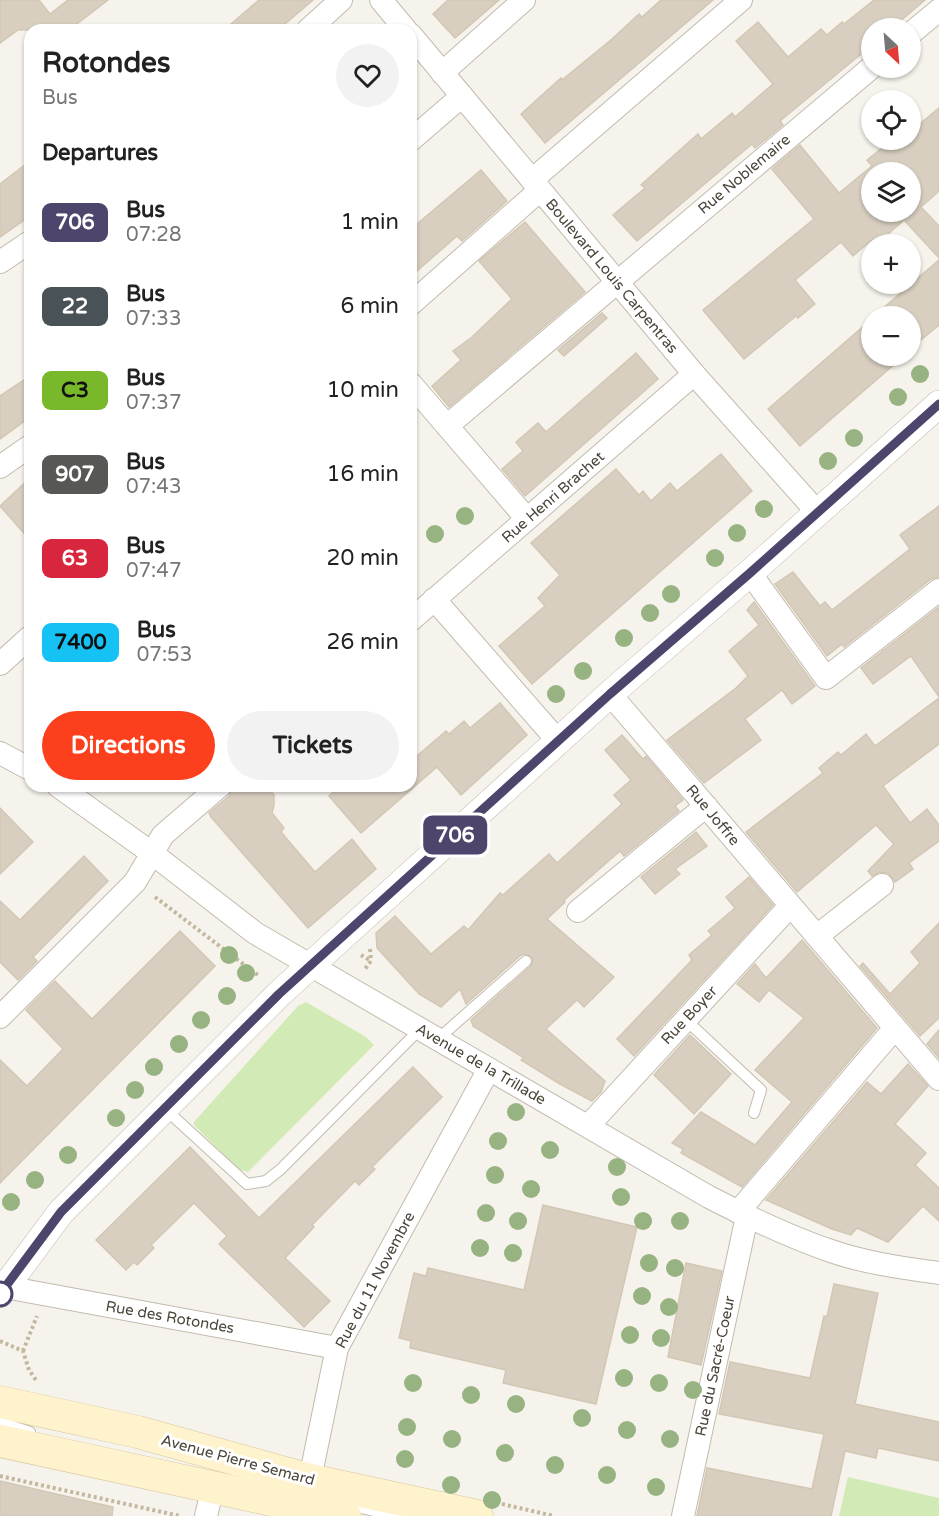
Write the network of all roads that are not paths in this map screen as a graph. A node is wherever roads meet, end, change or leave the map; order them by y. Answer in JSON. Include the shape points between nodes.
{"nodes":[{"id":1,"x":341,"y":0,"type":"edge"},
{"id":2,"x":381,"y":0,"type":"edge"},
{"id":3,"x":525,"y":0,"type":"edge"},
{"id":4,"x":741,"y":0,"type":"edge"},
{"id":5,"x":939,"y":10,"type":"edge"},
{"id":6,"x":315,"y":24,"type":"edge"},
{"id":7,"x":401,"y":24,"type":"edge"},
{"id":8,"x":921,"y":25,"type":"edge"},
{"id":9,"x":417,"y":43,"type":"edge"},
{"id":10,"x":442,"y":73,"type":"junction"},
{"id":11,"x":861,"y":76,"type":"edge"},
{"id":12,"x":462,"y":96,"type":"junction"},
{"id":13,"x":417,"y":135,"type":"edge"},
{"id":14,"x":536,"y":185,"type":"junction"},
{"id":15,"x":24,"y":246,"type":"edge"},
{"id":16,"x":0,"y":262,"type":"edge"},
{"id":17,"x":617,"y":281,"type":"junction"},
{"id":18,"x":417,"y":298,"type":"edge"},
{"id":19,"x":694,"y":374,"type":"junction"},
{"id":20,"x":417,"y":391,"type":"edge"},
{"id":21,"x":939,"y":404,"type":"edge"},
{"id":22,"x":447,"y":426,"type":"junction"},
{"id":23,"x":24,"y":450,"type":"edge"},
{"id":24,"x":0,"y":467,"type":"edge"},
{"id":25,"x":818,"y":513,"type":"junction"},
{"id":26,"x":527,"y":519,"type":"junction"},
{"id":27,"x":750,"y":573,"type":"junction"},
{"id":28,"x":939,"y":590,"type":"edge"},
{"id":29,"x":434,"y":599,"type":"junction"},
{"id":30,"x":417,"y":615,"type":"edge"},
{"id":31,"x":24,"y":642,"type":"edge"},
{"id":32,"x":0,"y":664,"type":"edge"},
{"id":33,"x":610,"y":694,"type":"junction"},
{"id":34,"x":558,"y":741,"type":"junction"},
{"id":35,"x":0,"y":753,"type":"edge"},
{"id":36,"x":24,"y":766,"type":"edge"},
{"id":37,"x":66,"y":792,"type":"edge"},
{"id":38,"x":213,"y":792,"type":"edge"},
{"id":39,"x":706,"y":806,"type":"junction"},
{"id":40,"x":153,"y":854,"type":"junction"},
{"id":41,"x":882,"y":885,"type":"dead end"},
{"id":42,"x":790,"y":906,"type":"junction"},
{"id":43,"x":578,"y":911,"type":"dead end"},
{"id":44,"x":817,"y":936,"type":"junction"},
{"id":45,"x":526,"y":961,"type":"dead end"},
{"id":46,"x":309,"y":966,"type":"junction"},
{"id":47,"x":0,"y":1017,"type":"edge"},
{"id":48,"x":686,"y":1020,"type":"junction"},
{"id":49,"x":895,"y":1028,"type":"junction"},
{"id":50,"x":429,"y":1034,"type":"junction"},
{"id":51,"x":489,"y":1069,"type":"junction"},
{"id":52,"x":939,"y":1079,"type":"edge"},
{"id":53,"x":163,"y":1108,"type":"junction"},
{"id":54,"x":754,"y":1113,"type":"dead end"},
{"id":55,"x":589,"y":1125,"type":"junction"},
{"id":56,"x":743,"y":1214,"type":"junction"},
{"id":57,"x":939,"y":1273,"type":"edge"},
{"id":58,"x":1,"y":1289,"type":"edge"},
{"id":59,"x":337,"y":1348,"type":"junction"},
{"id":60,"x":0,"y":1402,"type":"edge"},
{"id":61,"x":0,"y":1422,"type":"edge"},
{"id":62,"x":40,"y":1435,"type":"dead end"},
{"id":63,"x":0,"y":1441,"type":"edge"},
{"id":64,"x":304,"y":1494,"type":"junction"},
{"id":65,"x":209,"y":1502,"type":"edge"},
{"id":66,"x":345,"y":1516,"type":"edge"},
{"id":67,"x":396,"y":1516,"type":"edge"},
{"id":68,"x":477,"y":1516,"type":"edge"},
{"id":69,"x":683,"y":1516,"type":"edge"}],
"edges":[{"from":1,"to":6,"type":"street"},
{"from":2,"to":7,"type":"street"},
{"from":3,"to":10,"type":"street"},
{"from":4,"to":14,"type":"street"},
{"from":5,"to":8,"type":"street"},
{"from":9,"to":10,"type":"street","name":"Boulevard Louis Carpentras"},
{"from":10,"to":12,"type":"street","name":"Boulevard Louis Carpentras"},
{"from":11,"to":17,"type":"street","name":"Rue Noblemaire"},
{"from":12,"to":13,"type":"street"},
{"from":12,"to":14,"type":"street","name":"Boulevard Louis Carpentras"},
{"from":14,"to":17,"type":"street","name":"Boulevard Louis Carpentras"},
{"from":14,"to":18,"type":"street"},
{"from":15,"to":16,"type":"street"},
{"from":17,"to":19,"type":"street","name":"Boulevard Louis Carpentras"},
{"from":17,"to":22,"type":"street","name":"Rue Noblemaire"},
{"from":19,"to":25,"type":"street","name":"Boulevard Louis Carpentras"},
{"from":19,"to":26,"type":"street","name":"Rue Henri Brachet"},
{"from":20,"to":22,"type":"street"},
{"from":21,"to":25,"type":"street"},
{"from":22,"to":26,"type":"street"},
{"from":23,"to":24,"type":"street"},
{"from":25,"to":27,"type":"street"},
{"from":26,"to":29,"type":"street","name":"Rue Henri Brachet"},
{"from":27,"to":28,"type":"street","via":[[826,678]]},
{"from":27,"to":33,"type":"street"},
{"from":29,"to":30,"type":"street","name":"Rue Henri Brachet"},
{"from":29,"to":34,"type":"street"},
{"from":31,"to":32,"type":"street"},
{"from":33,"to":34,"type":"street"},
{"from":33,"to":39,"type":"street","name":"Rue Joffre"},
{"from":34,"to":46,"type":"street"},
{"from":35,"to":36,"type":"street"},
{"from":37,"to":40,"type":"street","name":"Avenue de la Trillade"},
{"from":38,"to":40,"type":"street","via":[[163,835]]},
{"from":39,"to":42,"type":"street","name":"Rue Joffre"},
{"from":39,"to":43,"type":"street"},
{"from":40,"to":46,"type":"street","name":"Avenue de la Trillade","via":[[255,933]]},
{"from":40,"to":47,"type":"street","via":[[135,882]]},
{"from":41,"to":44,"type":"street"},
{"from":42,"to":44,"type":"street","name":"Rue Joffre"},
{"from":42,"to":48,"type":"street","name":"Rue Boyer"},
{"from":44,"to":49,"type":"street","name":"Rue Joffre"},
{"from":45,"to":50,"type":"lane"},
{"from":46,"to":50,"type":"street","name":"Avenue de la Trillade"},
{"from":46,"to":53,"type":"street"},
{"from":48,"to":54,"type":"lane","via":[[761,1090]]},
{"from":48,"to":55,"type":"street","name":"Rue Boyer"},
{"from":49,"to":52,"type":"street","name":"Rue Joffre"},
{"from":49,"to":56,"type":"street"},
{"from":50,"to":51,"type":"street","name":"Avenue de la Trillade"},
{"from":50,"to":53,"type":"lane","via":[[266,1181],[247,1184]]},
{"from":51,"to":55,"type":"street","name":"Avenue de la Trillade"},
{"from":51,"to":59,"type":"street","name":"Rue du 11 Novembre"},
{"from":53,"to":58,"type":"street","via":[[61,1212]]},
{"from":55,"to":56,"type":"street","name":"Avenue de la Trillade"},
{"from":56,"to":57,"type":"street","name":"Avenue de la Trillade","via":[[832,1252]]},
{"from":56,"to":69,"type":"street","name":"Rue du Sacré-Coeur"},
{"from":58,"to":59,"type":"street","name":"Rue des Rotondes"},
{"from":59,"to":64,"type":"street","name":"Rue du 11 Novembre"},
{"from":60,"to":64,"type":"main road","name":"Avenue Pierre Semard","via":[[138,1432]]},
{"from":61,"to":62,"type":"lane"},
{"from":63,"to":65,"type":"main road","name":"Avenue Pierre Semard"},
{"from":64,"to":65,"type":"main road","name":"Avenue Pierre Semard"},
{"from":64,"to":66,"type":"main road","name":"Avenue Pierre Semard"},
{"from":64,"to":67,"type":"lane","name":"Avenue Pierre Semard"},
{"from":64,"to":68,"type":"main road","name":"Avenue Pierre Semard"}]}
